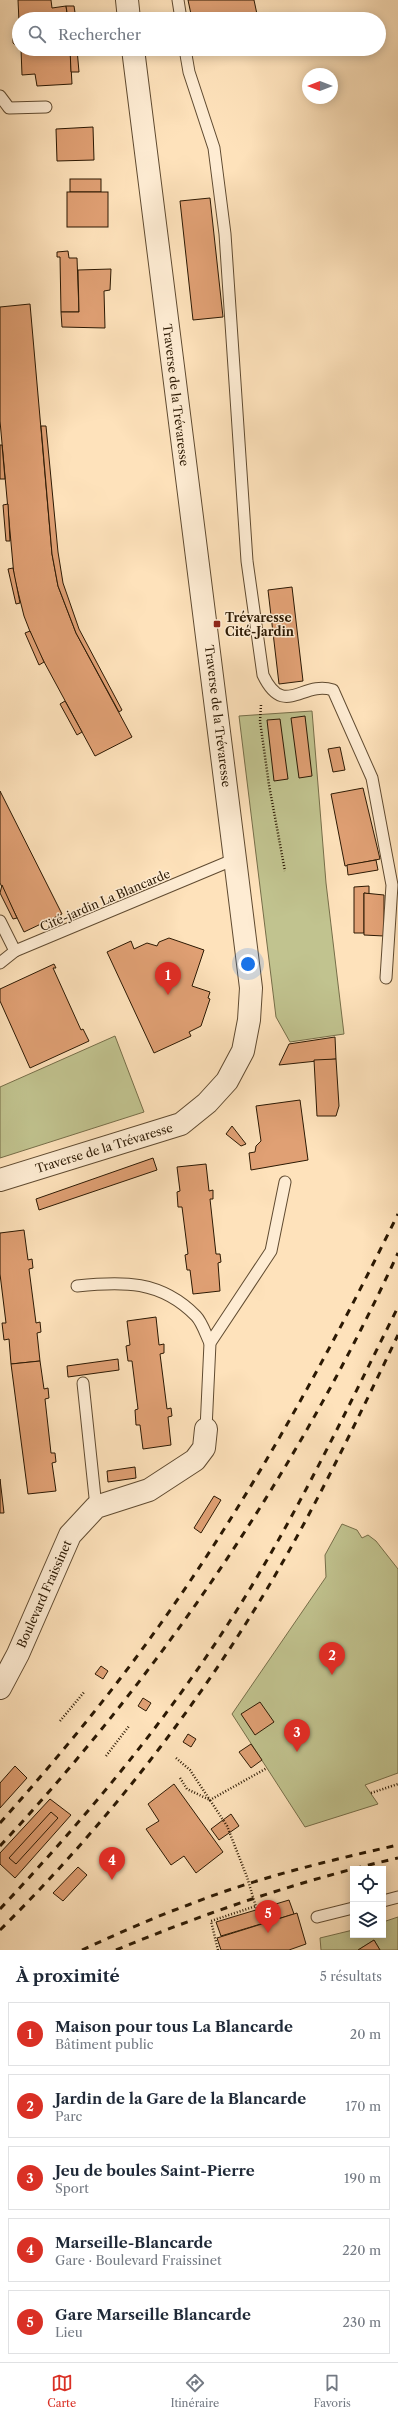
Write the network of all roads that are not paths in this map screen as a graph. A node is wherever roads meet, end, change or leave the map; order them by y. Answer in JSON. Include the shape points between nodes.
{"nodes":[{"id":1,"x":127,"y":0,"type":"edge"},
{"id":2,"x":178,"y":0,"type":"edge"},
{"id":3,"x":128,"y":12,"type":"edge"},
{"id":4,"x":180,"y":12,"type":"edge"},
{"id":5,"x":134,"y":56,"type":"edge"},
{"id":6,"x":186,"y":56,"type":"edge"},
{"id":7,"x":0,"y":96,"type":"edge"},
{"id":8,"x":46,"y":107,"type":"dead end"},
{"id":9,"x":235,"y":858,"type":"junction"},
{"id":10,"x":0,"y":920,"type":"edge"},
{"id":11,"x":15,"y":951,"type":"junction"},
{"id":12,"x":0,"y":963,"type":"edge"},
{"id":13,"x":386,"y":978,"type":"dead end"},
{"id":14,"x":0,"y":1180,"type":"edge"},
{"id":15,"x":285,"y":1182,"type":"dead end"},
{"id":16,"x":77,"y":1286,"type":"dead end"},
{"id":17,"x":210,"y":1343,"type":"junction"},
{"id":18,"x":83,"y":1383,"type":"dead end"},
{"id":19,"x":206,"y":1429,"type":"joint"},
{"id":20,"x":96,"y":1507,"type":"junction"},
{"id":21,"x":0,"y":1688,"type":"edge"},
{"id":22,"x":398,"y":1897,"type":"edge"},
{"id":23,"x":386,"y":1900,"type":"edge"},
{"id":24,"x":350,"y":1909,"type":"edge"},
{"id":25,"x":317,"y":1917,"type":"dead end"}],
"edges":[{"from":1,"to":3,"type":"street"},
{"from":2,"to":4,"type":"lane"},
{"from":5,"to":9,"type":"street","name":"Traverse de la Trévaresse"},
{"from":6,"to":13,"type":"lane","via":[[215,156],[225,234],[247,561],[262,675],[276,695],[290,697],[325,687],[332,690],[372,778],[392,885]]},
{"from":7,"to":8,"type":"lane","via":[[10,108]]},
{"from":9,"to":11,"type":"lane","name":"Cité-jardin La Blancarde"},
{"from":9,"to":14,"type":"street","name":"Traverse de la Trévaresse","via":[[251,995],[243,1051],[227,1080],[207,1103],[181,1124]]},
{"from":10,"to":11,"type":"lane"},
{"from":11,"to":12,"type":"lane","name":"Cité-jardin La Blancarde"},
{"from":15,"to":17,"type":"lane","via":[[271,1251]]},
{"from":16,"to":17,"type":"lane","via":[[137,1284],[156,1290],[172,1297],[197,1316]]},
{"from":17,"to":19,"type":"lane"},
{"from":18,"to":20,"type":"lane"},
{"from":19,"to":20,"type":"street","name":"Boulevard Fraissinet","via":[[204,1448],[195,1460],[149,1490]]},
{"from":20,"to":21,"type":"street","name":"Boulevard Fraissinet","via":[[70,1535],[18,1654]]},
{"from":22,"to":23,"type":"lane"},
{"from":24,"to":25,"type":"lane"}]}
